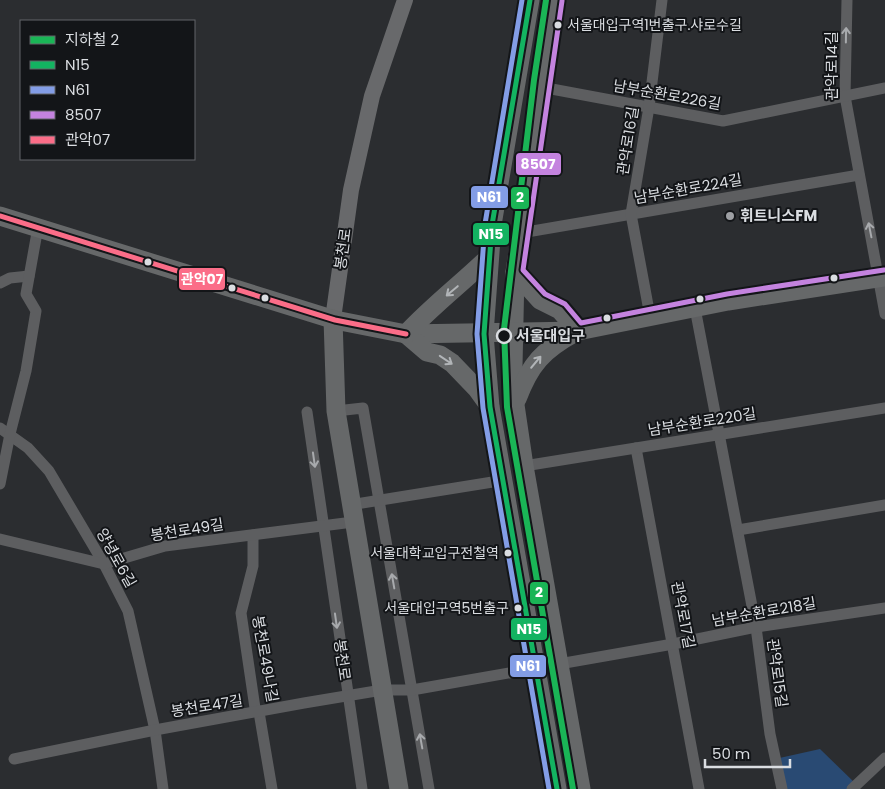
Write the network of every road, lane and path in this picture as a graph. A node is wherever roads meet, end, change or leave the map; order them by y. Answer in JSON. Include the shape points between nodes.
{"nodes":[{"id":1,"x":405,"y":0,"type":"edge"},
{"id":2,"x":530,"y":0,"type":"edge"},
{"id":3,"x":555,"y":0,"type":"edge"},
{"id":4,"x":662,"y":0,"type":"edge"},
{"id":5,"x":847,"y":0,"type":"edge"},
{"id":6,"x":542,"y":87,"type":"junction"},
{"id":7,"x":885,"y":88,"type":"edge"},
{"id":8,"x":845,"y":96,"type":"junction"},
{"id":9,"x":649,"y":107,"type":"junction"},
{"id":10,"x":859,"y":175,"type":"junction"},
{"id":11,"x":631,"y":214,"type":"junction"},
{"id":12,"x":0,"y":216,"type":"edge"},
{"id":13,"x":38,"y":227,"type":"junction"},
{"id":14,"x":521,"y":233,"type":"junction"},
{"id":15,"x":488,"y":258,"type":"junction"},
{"id":16,"x":515,"y":272,"type":"junction"},
{"id":17,"x":29,"y":276,"type":"junction"},
{"id":18,"x":882,"y":277,"type":"edge"},
{"id":19,"x":0,"y":283,"type":"edge"},
{"id":20,"x":695,"y":308,"type":"junction"},
{"id":21,"x":885,"y":314,"type":"edge"},
{"id":22,"x":650,"y":316,"type":"junction"},
{"id":23,"x":333,"y":319,"type":"junction"},
{"id":24,"x":578,"y":331,"type":"junction"},
{"id":25,"x":513,"y":333,"type":"junction"},
{"id":26,"x":406,"y":334,"type":"junction"},
{"id":27,"x":484,"y":334,"type":"junction"},
{"id":28,"x":515,"y":405,"type":"junction"},
{"id":29,"x":490,"y":407,"type":"junction"},
{"id":30,"x":885,"y":408,"type":"edge"},
{"id":31,"x":336,"y":411,"type":"junction"},
{"id":32,"x":308,"y":412,"type":"dead end"},
{"id":33,"x":5,"y":431,"type":"edge"},
{"id":34,"x":720,"y":433,"type":"junction"},
{"id":35,"x":636,"y":448,"type":"junction"},
{"id":36,"x":524,"y":466,"type":"junction"},
{"id":37,"x":505,"y":480,"type":"junction"},
{"id":38,"x":0,"y":484,"type":"edge"},
{"id":39,"x":379,"y":500,"type":"junction"},
{"id":40,"x":885,"y":505,"type":"edge"},
{"id":41,"x":352,"y":513,"type":"junction"},
{"id":42,"x":323,"y":526,"type":"junction"},
{"id":43,"x":738,"y":530,"type":"junction"},
{"id":44,"x":253,"y":535,"type":"junction"},
{"id":45,"x":0,"y":539,"type":"edge"},
{"id":46,"x":104,"y":564,"type":"junction"},
{"id":47,"x":885,"y":608,"type":"edge"},
{"id":48,"x":756,"y":627,"type":"junction"},
{"id":49,"x":673,"y":644,"type":"junction"},
{"id":50,"x":559,"y":664,"type":"junction"},
{"id":51,"x":537,"y":668,"type":"junction"},
{"id":52,"x":382,"y":690,"type":"junction"},
{"id":53,"x":412,"y":690,"type":"junction"},
{"id":54,"x":347,"y":695,"type":"junction"},
{"id":55,"x":259,"y":712,"type":"junction"},
{"id":56,"x":155,"y":730,"type":"junction"},
{"id":57,"x":885,"y":758,"type":"edge"},
{"id":58,"x":14,"y":759,"type":"dead end"},
{"id":59,"x":163,"y":789,"type":"edge"},
{"id":60,"x":272,"y":789,"type":"edge"},
{"id":61,"x":362,"y":789,"type":"edge"},
{"id":62,"x":399,"y":789,"type":"edge"},
{"id":63,"x":429,"y":789,"type":"edge"},
{"id":64,"x":557,"y":789,"type":"edge"},
{"id":65,"x":581,"y":789,"type":"edge"},
{"id":66,"x":698,"y":789,"type":"edge"},
{"id":67,"x":782,"y":789,"type":"edge"},
{"id":68,"x":852,"y":789,"type":"edge"}],
"edges":[{"from":1,"to":23,"type":"main road","name":"봉천로","via":[[372,96],[351,190]]},
{"from":2,"to":15,"type":"main road"},
{"from":3,"to":6,"type":"main road"},
{"from":4,"to":9,"type":"street","name":"관악로16길"},
{"from":8,"to":5,"type":"street","name":"관악로14길","one_way":true},
{"from":6,"to":9,"type":"street","name":"남부순환로226길"},
{"from":6,"to":14,"type":"main road"},
{"from":7,"to":8,"type":"street","name":"남부순환로226길"},
{"from":8,"to":9,"type":"street","name":"남부순환로226길","via":[[723,121]]},
{"from":8,"to":10,"type":"street","name":"관악로14길"},
{"from":9,"to":11,"type":"street","name":"관악로16길"},
{"from":10,"to":11,"type":"street","name":"남부순환로224길"},
{"from":18,"to":10,"type":"street","name":"관악로14길","one_way":true},
{"from":11,"to":14,"type":"street","name":"남부순환로224길"},
{"from":11,"to":22,"type":"street","name":"관악로16길"},
{"from":12,"to":13,"type":"main road"},
{"from":13,"to":17,"type":"street"},
{"from":13,"to":23,"type":"main road"},
{"from":14,"to":16,"type":"main road"},
{"from":15,"to":26,"type":"main road","one_way":true,"via":[[432,306]]},
{"from":15,"to":27,"type":"main road"},
{"from":16,"to":24,"type":"main road","via":[[540,300],[560,310]]},
{"from":16,"to":25,"type":"main road"},
{"from":17,"to":19,"type":"street","via":[[10,278]]},
{"from":17,"to":33,"type":"street","via":[[26,294],[36,311],[26,371]]},
{"from":18,"to":20,"type":"main road"},
{"from":18,"to":21,"type":"street","name":"관악로14길"},
{"from":20,"to":22,"type":"main road"},
{"from":20,"to":34,"type":"street","name":"관악로15길"},
{"from":22,"to":24,"type":"main road"},
{"from":23,"to":26,"type":"main road"},
{"from":23,"to":31,"type":"main road","name":"봉천로"},
{"from":24,"to":25,"type":"main road"},
{"from":28,"to":24,"type":"main road","one_way":true,"via":[[524,379],[535,363],[551,346]]},
{"from":25,"to":27,"type":"main road"},
{"from":25,"to":28,"type":"main road"},
{"from":26,"to":27,"type":"main road"},
{"from":26,"to":29,"type":"main road","one_way":true,"via":[[428,352],[452,363]]},
{"from":27,"to":29,"type":"main road"},
{"from":28,"to":36,"type":"main road"},
{"from":29,"to":37,"type":"main road"},
{"from":30,"to":34,"type":"street","name":"남부순환로220길"},
{"from":31,"to":39,"type":"street","via":[[363,408]]},
{"from":31,"to":41,"type":"main road","name":"봉천로"},
{"from":32,"to":42,"type":"street","name":"봉천로","one_way":true},
{"from":33,"to":38,"type":"street"},
{"from":33,"to":46,"type":"street","name":"양녕로6길","via":[[28,448],[49,471]]},
{"from":34,"to":35,"type":"street","name":"남부순환로220길"},
{"from":34,"to":43,"type":"street","name":"관악로15길"},
{"from":35,"to":36,"type":"street","name":"남부순환로220길"},
{"from":35,"to":49,"type":"street","name":"관악로17길"},
{"from":36,"to":50,"type":"main road"},
{"from":37,"to":39,"type":"street"},
{"from":37,"to":51,"type":"main road"},
{"from":39,"to":41,"type":"street"},
{"from":53,"to":39,"type":"street","one_way":true},
{"from":40,"to":43,"type":"street"},
{"from":41,"to":42,"type":"street","name":"봉천로49길"},
{"from":41,"to":52,"type":"main road","name":"봉천로"},
{"from":42,"to":44,"type":"street","name":"봉천로49길"},
{"from":42,"to":54,"type":"street","name":"봉천로","one_way":true},
{"from":43,"to":48,"type":"street","name":"관악로15길"},
{"from":44,"to":46,"type":"street","name":"봉천로49길","via":[[165,546]]},
{"from":44,"to":55,"type":"street","name":"봉천로49나길","via":[[253,566],[241,613],[255,708]]},
{"from":45,"to":46,"type":"street","name":"봉천로49길"},
{"from":46,"to":56,"type":"street","name":"양녕로6길","via":[[128,611]]},
{"from":47,"to":48,"type":"street","name":"남부순환로218길"},
{"from":48,"to":49,"type":"street","name":"남부순환로218길"},
{"from":48,"to":67,"type":"street","name":"관악로15길","via":[[770,734]]},
{"from":49,"to":50,"type":"street","name":"남부순환로218길"},
{"from":49,"to":66,"type":"street","name":"관악로17길"},
{"from":50,"to":65,"type":"main road"},
{"from":51,"to":53,"type":"street"},
{"from":51,"to":64,"type":"main road"},
{"from":52,"to":53,"type":"street"},
{"from":52,"to":54,"type":"street","name":"봉천로47길"},
{"from":52,"to":62,"type":"main road","name":"봉천로"},
{"from":63,"to":53,"type":"street","one_way":true},
{"from":54,"to":55,"type":"street","name":"봉천로47길"},
{"from":54,"to":61,"type":"street","name":"봉천로"},
{"from":55,"to":56,"type":"street","name":"봉천로47길"},
{"from":55,"to":60,"type":"street","name":"봉천로49나길"},
{"from":56,"to":58,"type":"street"},
{"from":56,"to":59,"type":"street","name":"양녕로6길"},
{"from":57,"to":68,"type":"street"}]}
